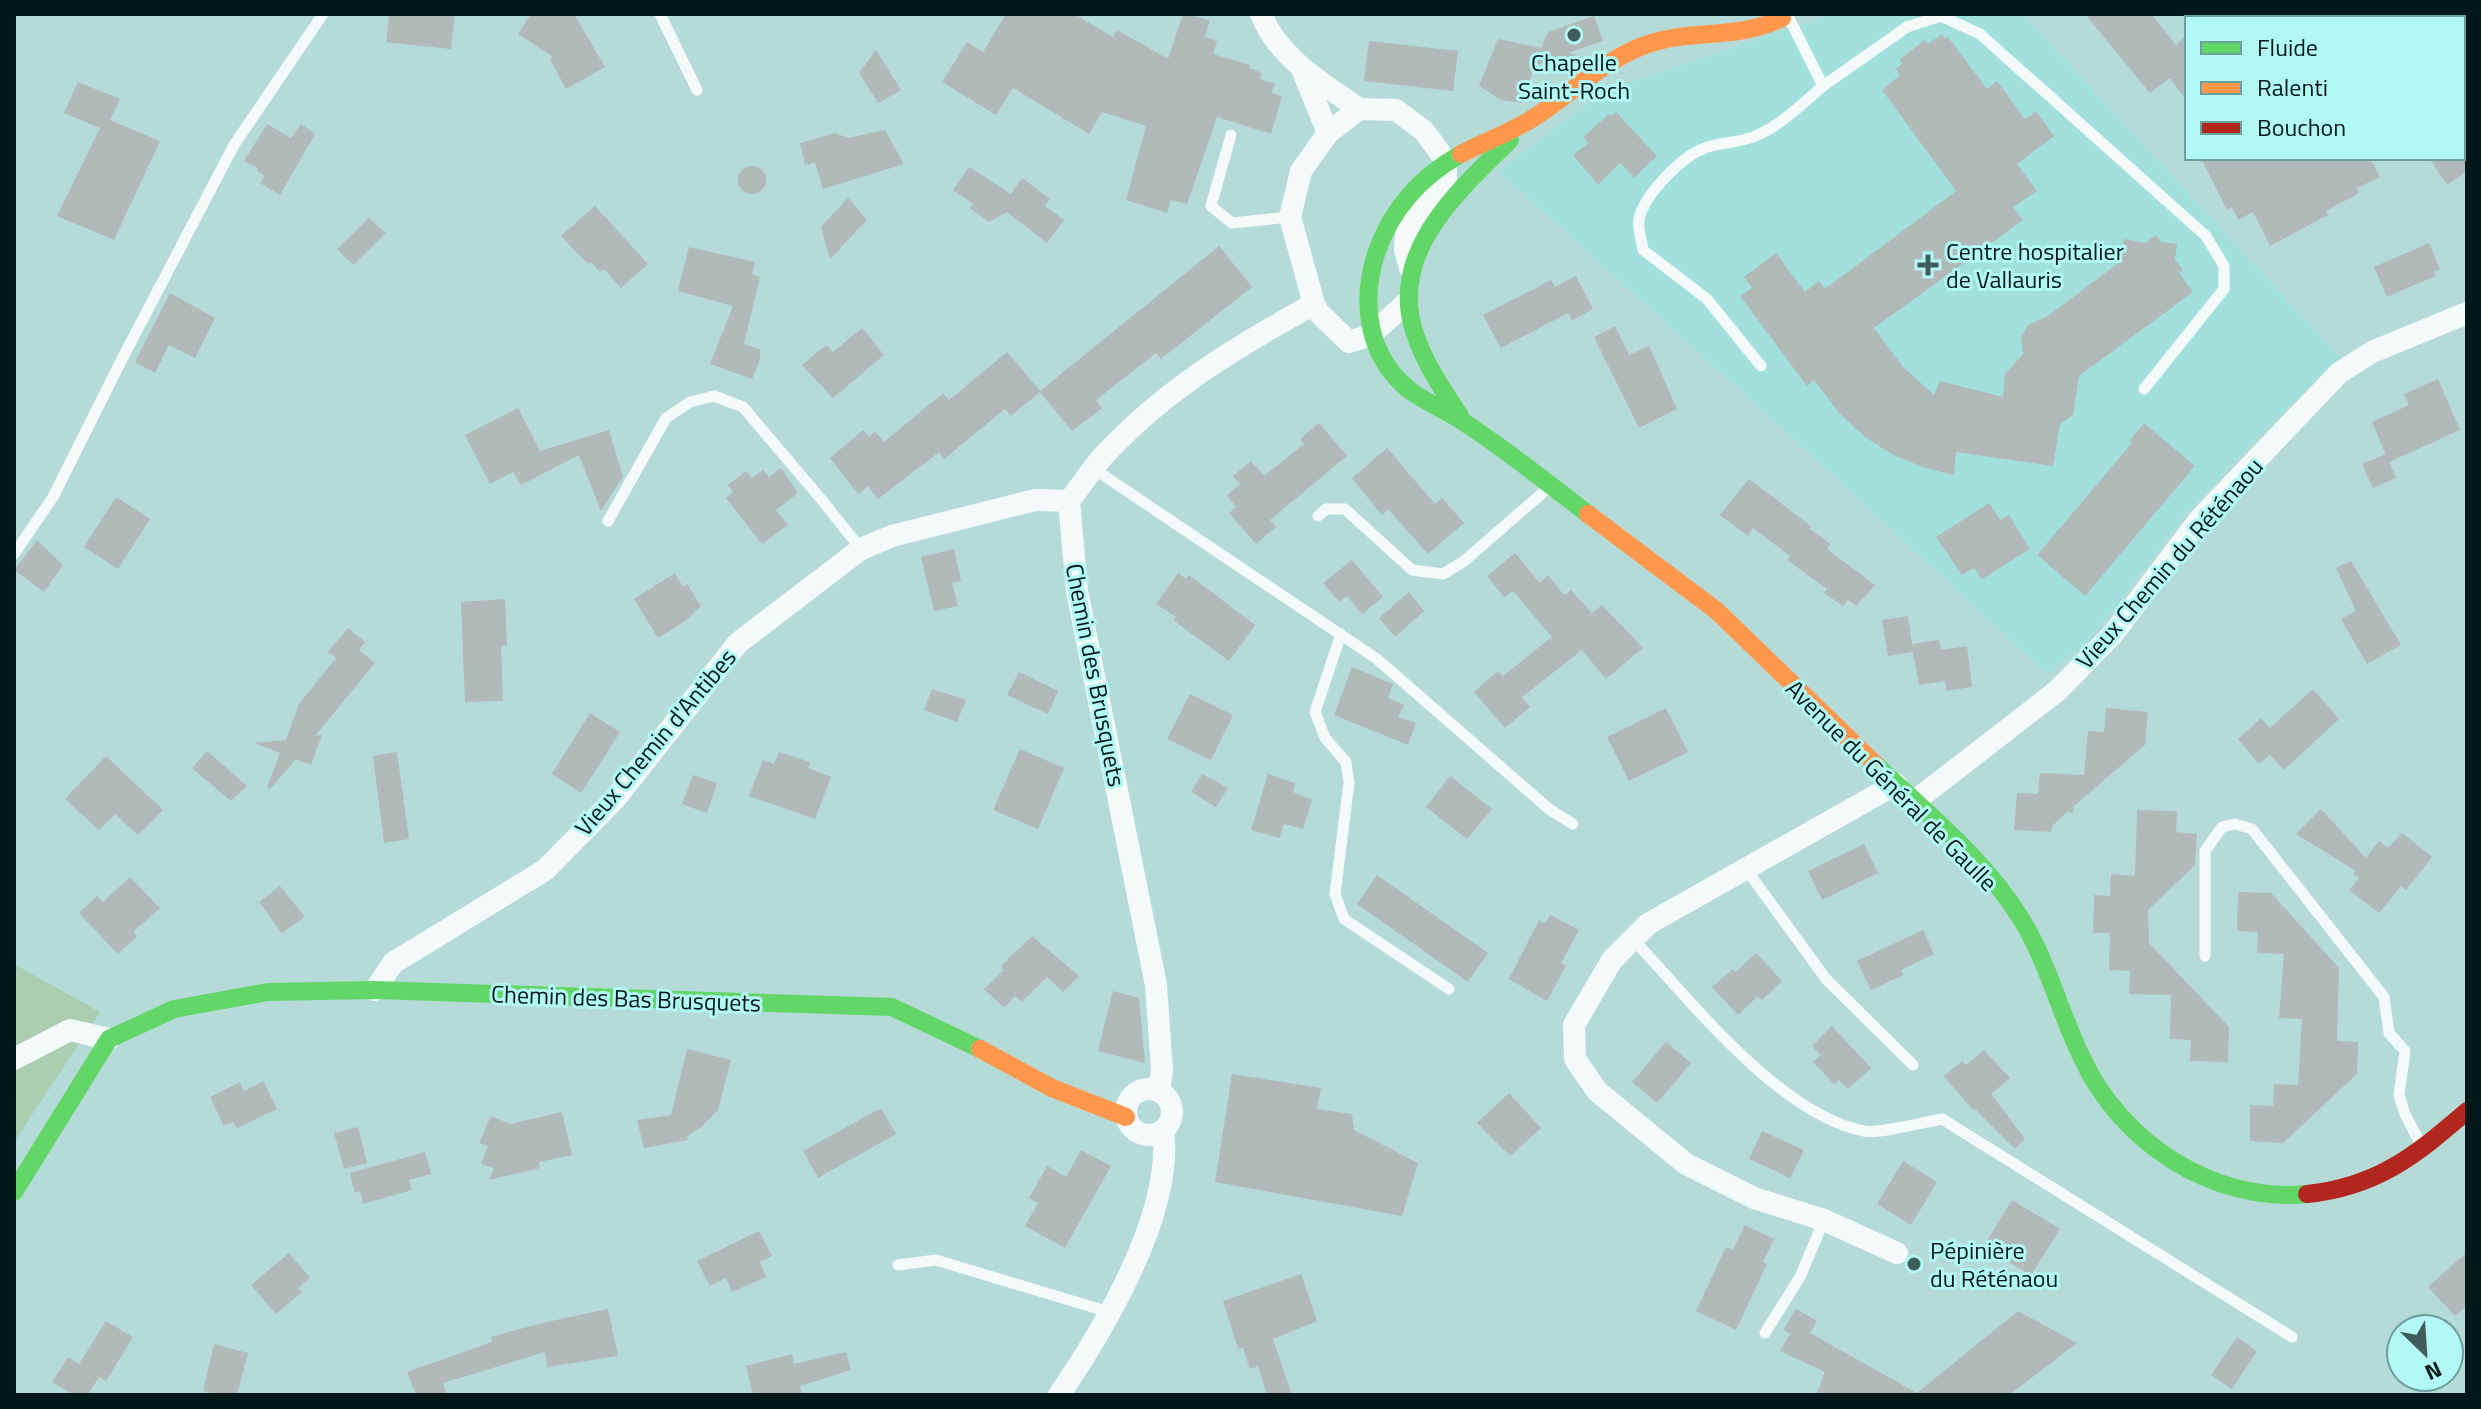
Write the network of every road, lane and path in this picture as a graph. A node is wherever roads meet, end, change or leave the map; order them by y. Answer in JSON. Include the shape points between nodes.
{"nodes":[{"id":1,"x":323,"y":14,"type":"edge"},
{"id":2,"x":660,"y":14,"type":"edge"},
{"id":3,"x":1261,"y":14,"type":"edge"},
{"id":4,"x":1722,"y":14,"type":"edge"},
{"id":5,"x":1784,"y":16,"type":"edge"},
{"id":6,"x":1684,"y":36,"type":"junction"},
{"id":7,"x":1302,"y":69,"type":"junction"},
{"id":8,"x":1823,"y":86,"type":"junction"},
{"id":9,"x":697,"y":90,"type":"dead end"},
{"id":10,"x":1359,"y":109,"type":"junction"},
{"id":11,"x":1536,"y":116,"type":"junction"},
{"id":12,"x":1328,"y":133,"type":"junction"},
{"id":13,"x":1231,"y":135,"type":"dead end"},
{"id":14,"x":1446,"y":161,"type":"junction"},
{"id":15,"x":1290,"y":217,"type":"junction"},
{"id":16,"x":1411,"y":269,"type":"junction"},
{"id":17,"x":1407,"y":302,"type":"junction"},
{"id":18,"x":1314,"y":304,"type":"junction"},
{"id":19,"x":2467,"y":313,"type":"edge"},
{"id":20,"x":1371,"y":335,"type":"junction"},
{"id":21,"x":1349,"y":342,"type":"junction"},
{"id":22,"x":1386,"y":366,"type":"junction"},
{"id":23,"x":1761,"y":366,"type":"dead end"},
{"id":24,"x":2144,"y":389,"type":"dead end"},
{"id":25,"x":1464,"y":422,"type":"junction"},
{"id":26,"x":1094,"y":469,"type":"junction"},
{"id":27,"x":1551,"y":486,"type":"junction"},
{"id":28,"x":1069,"y":501,"type":"junction"},
{"id":29,"x":1318,"y":516,"type":"dead end"},
{"id":30,"x":608,"y":521,"type":"dead end"},
{"id":31,"x":861,"y":549,"type":"junction"},
{"id":32,"x":14,"y":554,"type":"edge"},
{"id":33,"x":1341,"y":634,"type":"junction"},
{"id":34,"x":1896,"y":784,"type":"junction"},
{"id":35,"x":1915,"y":801,"type":"junction"},
{"id":36,"x":1573,"y":824,"type":"dead end"},
{"id":37,"x":1746,"y":869,"type":"junction"},
{"id":38,"x":1633,"y":939,"type":"junction"},
{"id":39,"x":2205,"y":956,"type":"dead end"},
{"id":40,"x":1449,"y":989,"type":"dead end"},
{"id":41,"x":375,"y":990,"type":"junction"},
{"id":42,"x":109,"y":1039,"type":"junction"},
{"id":43,"x":14,"y":1059,"type":"edge"},
{"id":44,"x":1913,"y":1065,"type":"dead end"},
{"id":45,"x":1159,"y":1091,"type":"junction"},
{"id":46,"x":2467,"y":1111,"type":"edge"},
{"id":47,"x":1126,"y":1117,"type":"junction"},
{"id":48,"x":1163,"y":1131,"type":"junction"},
{"id":49,"x":2423,"y":1149,"type":"junction"},
{"id":50,"x":14,"y":1192,"type":"edge"},
{"id":51,"x":1824,"y":1220,"type":"junction"},
{"id":52,"x":1897,"y":1253,"type":"dead end"},
{"id":53,"x":898,"y":1265,"type":"dead end"},
{"id":54,"x":1109,"y":1312,"type":"junction"},
{"id":55,"x":1765,"y":1333,"type":"dead end"},
{"id":56,"x":2292,"y":1337,"type":"dead end"},
{"id":57,"x":1059,"y":1395,"type":"edge"}],
"edges":[{"from":1,"to":32,"type":"lane","via":[[234,145],[53,497]]},
{"from":2,"to":9,"type":"lane"},
{"from":3,"to":7,"type":"street","via":[[1272,37]]},
{"from":4,"to":6,"type":"main road"},
{"from":5,"to":6,"type":"main road","via":[[1757,30]]},
{"from":5,"to":8,"type":"lane"},
{"from":6,"to":11,"type":"main road","via":[[1648,43],[1608,61]]},
{"from":7,"to":10,"type":"street"},
{"from":7,"to":12,"type":"street"},
{"from":8,"to":23,"type":"lane","via":[[1752,138],[1700,149],[1650,195],[1638,220],[1643,250],[1707,299]]},
{"from":8,"to":24,"type":"lane","via":[[1907,27],[1941,16],[1980,34],[2206,236],[2224,266],[2224,289]]},
{"from":10,"to":12,"type":"street"},
{"from":10,"to":14,"type":"street","via":[[1396,110],[1424,131]]},
{"from":11,"to":14,"type":"main road"},
{"from":11,"to":16,"type":"main road","via":[[1448,203],[1430,226]]},
{"from":12,"to":15,"type":"street","via":[[1301,171]]},
{"from":13,"to":15,"type":"lane","via":[[1211,206],[1232,223]]},
{"from":14,"to":16,"type":"street","via":[[1446,178],[1406,233]]},
{"from":14,"to":20,"type":"main road","name":"Avenue du Général de Gaulle","via":[[1421,181],[1386,227],[1369,281]]},
{"from":15,"to":18,"type":"street"},
{"from":16,"to":17,"type":"main road"},
{"from":17,"to":20,"type":"street"},
{"from":17,"to":25,"type":"main road","via":[[1422,356]]},
{"from":18,"to":21,"type":"street","name":"Avenue du Général de Gaulle"},
{"from":18,"to":26,"type":"street","via":[[1250,338],[1173,390]]},
{"from":19,"to":35,"type":"street","name":"Vieux Chemin du Réténaou","via":[[2372,352],[2339,373],[2199,520],[2102,646],[2057,691]]},
{"from":20,"to":21,"type":"street"},
{"from":20,"to":22,"type":"main road","name":"Avenue du Général de Gaulle"},
{"from":21,"to":22,"type":"street","name":"Avenue du Général de Gaulle"},
{"from":22,"to":25,"type":"main road","name":"Avenue du Général de Gaulle","via":[[1427,401]]},
{"from":25,"to":27,"type":"main road","name":"Avenue du Général de Gaulle"},
{"from":26,"to":28,"type":"street"},
{"from":26,"to":33,"type":"lane"},
{"from":27,"to":29,"type":"lane","via":[[1443,574],[1412,570],[1345,509],[1326,509]]},
{"from":27,"to":34,"type":"main road","name":"Avenue du Général de Gaulle","via":[[1715,610]]},
{"from":28,"to":31,"type":"street","name":"Vieux Chemin d'Antibes","via":[[1035,500],[892,536]]},
{"from":28,"to":45,"type":"street","name":"Chemin des Brusquets","via":[[1077,591],[1156,985]]},
{"from":30,"to":31,"type":"lane","via":[[666,418],[690,402],[714,396],[743,407]]},
{"from":31,"to":41,"type":"street","name":"Vieux Chemin d'Antibes","via":[[738,643],[615,799],[545,870],[393,963]]},
{"from":33,"to":36,"type":"lane"},
{"from":33,"to":40,"type":"lane","via":[[1315,712],[1325,738],[1346,762],[1349,783],[1335,894],[1344,919]]},
{"from":34,"to":35,"type":"main road","name":"Avenue du Général de Gaulle"},
{"from":34,"to":37,"type":"street"},
{"from":35,"to":49,"type":"main road","name":"Avenue du Général de Gaulle","via":[[2020,916],[2085,1067],[2109,1107],[2170,1158],[2228,1187],[2293,1194],[2363,1183]]},
{"from":37,"to":38,"type":"street","via":[[1648,924]]},
{"from":37,"to":44,"type":"lane","via":[[1826,979]]},
{"from":38,"to":51,"type":"street","via":[[1612,960],[1574,1025],[1575,1059],[1597,1091],[1686,1164],[1754,1198]]},
{"from":38,"to":56,"type":"lane","via":[[1748,1063],[1818,1115],[1866,1132],[1942,1119]]},
{"from":39,"to":49,"type":"lane","via":[[2205,851],[2222,827],[2252,829],[2384,997],[2389,1033],[2405,1051],[2399,1095]]},
{"from":41,"to":42,"type":"main road","name":"Chemin des Bas Brusquets","via":[[268,992],[174,1009]]},
{"from":41,"to":47,"type":"main road","name":"Chemin des Bas Brusquets","via":[[892,1007],[1052,1088]]},
{"from":42,"to":43,"type":"street","via":[[70,1030]]},
{"from":42,"to":50,"type":"main road"},
{"from":45,"to":47,"type":"street","via":[[1147,1088],[1133,1095]]},
{"from":45,"to":48,"type":"street","via":[[1172,1112]]},
{"from":46,"to":49,"type":"main road","name":"Avenue du Général de Gaulle"},
{"from":47,"to":48,"type":"street","via":[[1141,1134]]},
{"from":48,"to":54,"type":"street","via":[[1162,1170],[1145,1242]]},
{"from":51,"to":52,"type":"street"},
{"from":51,"to":55,"type":"lane","via":[[1800,1277]]},
{"from":53,"to":54,"type":"lane","via":[[936,1260]]},
{"from":54,"to":57,"type":"street"}]}
